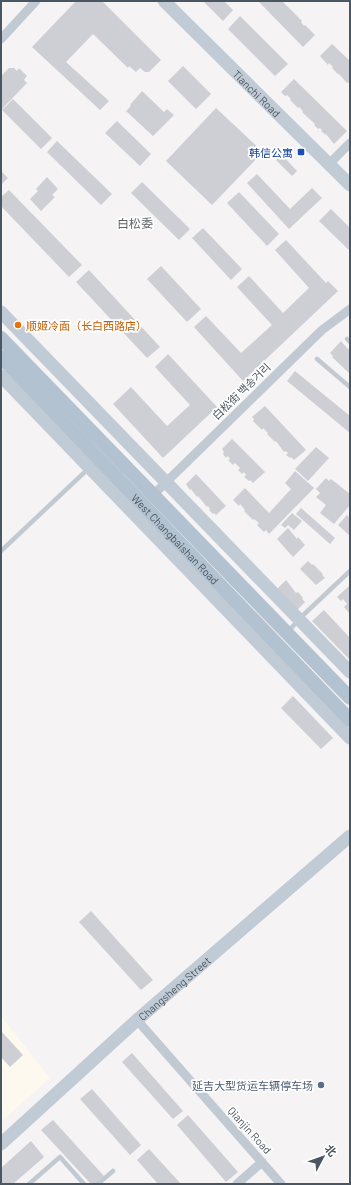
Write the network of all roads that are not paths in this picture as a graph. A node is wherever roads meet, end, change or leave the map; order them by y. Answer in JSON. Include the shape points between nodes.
{"nodes":[{"id":1,"x":36,"y":1,"type":"edge"},
{"id":2,"x":164,"y":1,"type":"edge"},
{"id":3,"x":1,"y":38,"type":"edge"},
{"id":4,"x":350,"y":143,"type":"edge"},
{"id":5,"x":329,"y":164,"type":"junction"},
{"id":6,"x":350,"y":185,"type":"edge"},
{"id":7,"x":350,"y":309,"type":"edge"},
{"id":8,"x":1,"y":312,"type":"edge"},
{"id":9,"x":1,"y":338,"type":"edge"},
{"id":10,"x":1,"y":357,"type":"edge"},
{"id":11,"x":317,"y":359,"type":"dead end"},
{"id":12,"x":1,"y":376,"type":"edge"},
{"id":13,"x":350,"y":387,"type":"edge"},
{"id":14,"x":94,"y":463,"type":"junction"},
{"id":15,"x":166,"y":481,"type":"junction"},
{"id":16,"x":153,"y":495,"type":"junction"},
{"id":17,"x":1,"y":551,"type":"edge"},
{"id":18,"x":350,"y":571,"type":"edge"},
{"id":19,"x":299,"y":619,"type":"junction"},
{"id":20,"x":287,"y":634,"type":"junction"},
{"id":21,"x":350,"y":672,"type":"edge"},
{"id":22,"x":350,"y":698,"type":"edge"},
{"id":23,"x":350,"y":720,"type":"edge"},
{"id":24,"x":350,"y":738,"type":"edge"},
{"id":25,"x":350,"y":836,"type":"edge"},
{"id":26,"x":136,"y":1020,"type":"junction"},
{"id":27,"x":1,"y":1144,"type":"edge"},
{"id":28,"x":262,"y":1162,"type":"junction"},
{"id":29,"x":113,"y":1171,"type":"dead end"},
{"id":30,"x":29,"y":1184,"type":"edge"},
{"id":31,"x":84,"y":1184,"type":"edge"},
{"id":32,"x":98,"y":1184,"type":"edge"},
{"id":33,"x":237,"y":1184,"type":"edge"},
{"id":34,"x":281,"y":1184,"type":"edge"}],
"edges":[{"from":1,"to":3,"type":"street"},
{"from":2,"to":5,"type":"street","name":"Tianchi Road"},
{"from":4,"to":5,"type":"street"},
{"from":5,"to":6,"type":"street","name":"Tianchi Road"},
{"from":7,"to":15,"type":"street","name":"白松街 백송거리","via":[[322,330]]},
{"from":8,"to":15,"type":"street"},
{"from":9,"to":16,"type":"main road","name":"West Changbaishan Road"},
{"from":10,"to":14,"type":"main road","name":"West Changbaishan Road"},
{"from":11,"to":13,"type":"lane"},
{"from":12,"to":14,"type":"street","name":"West Changbaishan Road"},
{"from":14,"to":17,"type":"lane"},
{"from":14,"to":23,"type":"main road","name":"West Changbaishan Road"},
{"from":14,"to":24,"type":"street","name":"West Changbaishan Road"},
{"from":15,"to":16,"type":"street","name":"白松街 백송거리"},
{"from":15,"to":19,"type":"street"},
{"from":16,"to":20,"type":"main road","name":"West Changbaishan Road"},
{"from":18,"to":19,"type":"lane"},
{"from":19,"to":20,"type":"lane"},
{"from":19,"to":21,"type":"street"},
{"from":20,"to":22,"type":"main road","name":"West Changbaishan Road"},
{"from":25,"to":26,"type":"street","name":"Changsheng Street"},
{"from":26,"to":27,"type":"street","name":"Changsheng Street"},
{"from":26,"to":28,"type":"street","name":"Qianjin Road"},
{"from":28,"to":33,"type":"street"},
{"from":28,"to":34,"type":"street","name":"Qianjin Road"},
{"from":29,"to":32,"type":"lane"},
{"from":30,"to":31,"type":"lane","via":[[60,1157]]}]}
